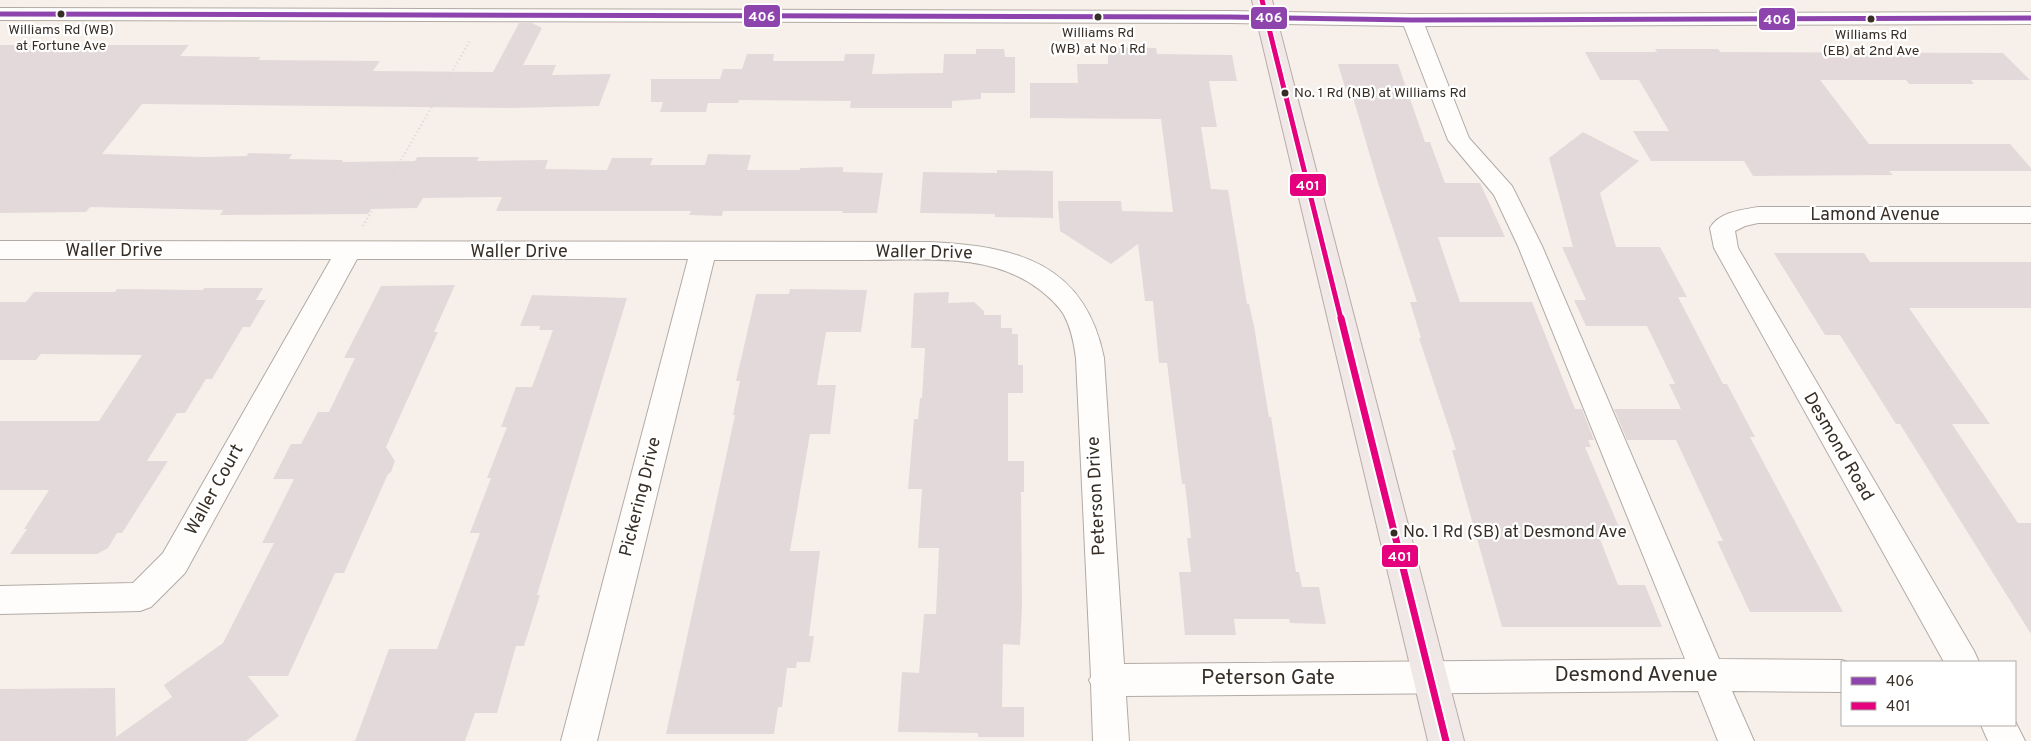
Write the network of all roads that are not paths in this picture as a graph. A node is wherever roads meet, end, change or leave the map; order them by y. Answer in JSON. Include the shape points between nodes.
{"nodes":[{"id":1,"x":1435,"y":0,"type":"edge"},
{"id":2,"x":1997,"y":0,"type":"edge"},
{"id":3,"x":181,"y":7,"type":"edge"},
{"id":4,"x":1264,"y":9,"type":"edge"},
{"id":5,"x":0,"y":14,"type":"edge"},
{"id":6,"x":2023,"y":18,"type":"edge"},
{"id":7,"x":1412,"y":20,"type":"junction"},
{"id":8,"x":1443,"y":20,"type":"junction"},
{"id":9,"x":2031,"y":215,"type":"edge"},
{"id":10,"x":1722,"y":228,"type":"joint"},
{"id":11,"x":0,"y":250,"type":"edge"},
{"id":12,"x":348,"y":252,"type":"junction"},
{"id":13,"x":703,"y":252,"type":"junction"},
{"id":14,"x":1034,"y":272,"type":"joint"},
{"id":15,"x":0,"y":600,"type":"edge"},
{"id":16,"x":1961,"y":661,"type":"edge"},
{"id":17,"x":1709,"y":675,"type":"junction"},
{"id":18,"x":1841,"y":676,"type":"edge"},
{"id":19,"x":1430,"y":677,"type":"junction"},
{"id":20,"x":1106,"y":680,"type":"junction"},
{"id":21,"x":1999,"y":726,"type":"edge"},
{"id":22,"x":579,"y":741,"type":"edge"},
{"id":23,"x":1110,"y":741,"type":"edge"},
{"id":24,"x":1446,"y":741,"type":"edge"},
{"id":25,"x":1736,"y":741,"type":"edge"},
{"id":26,"x":2007,"y":741,"type":"edge"}],
"edges":[{"from":1,"to":8,"type":"street"},
{"from":2,"to":6,"type":"street"},
{"from":3,"to":4,"type":"street"},
{"from":3,"to":5,"type":"street"},
{"from":4,"to":7,"type":"street"},
{"from":4,"to":19,"type":"main road"},
{"from":6,"to":8,"type":"street"},
{"from":7,"to":8,"type":"street"},
{"from":7,"to":17,"type":"street","via":[[1459,140],[1504,192],[1530,246]]},
{"from":9,"to":10,"type":"street","name":"Lamond Avenue","via":[[1758,215],[1738,219]]},
{"from":10,"to":16,"type":"street","name":"Desmond Road","via":[[1726,248]]},
{"from":11,"to":12,"type":"street","name":"Waller Drive"},
{"from":12,"to":13,"type":"street","name":"Waller Drive"},
{"from":12,"to":15,"type":"street","name":"Waller Court","via":[[174,563],[140,597]]},
{"from":13,"to":14,"type":"street","name":"Waller Drive","via":[[965,252],[1007,260]]},
{"from":13,"to":22,"type":"street","name":"Pickering Drive"},
{"from":14,"to":20,"type":"street","name":"Peterson Drive","via":[[1053,286],[1075,310],[1090,358]]},
{"from":17,"to":18,"type":"street","name":"Desmond Avenue"},
{"from":17,"to":19,"type":"street","name":"Desmond Avenue"},
{"from":17,"to":25,"type":"street"},
{"from":19,"to":20,"type":"street","name":"Peterson Gate"},
{"from":19,"to":24,"type":"main road"},
{"from":20,"to":23,"type":"street","name":"Peterson Drive"},
{"from":21,"to":26,"type":"street"}]}
